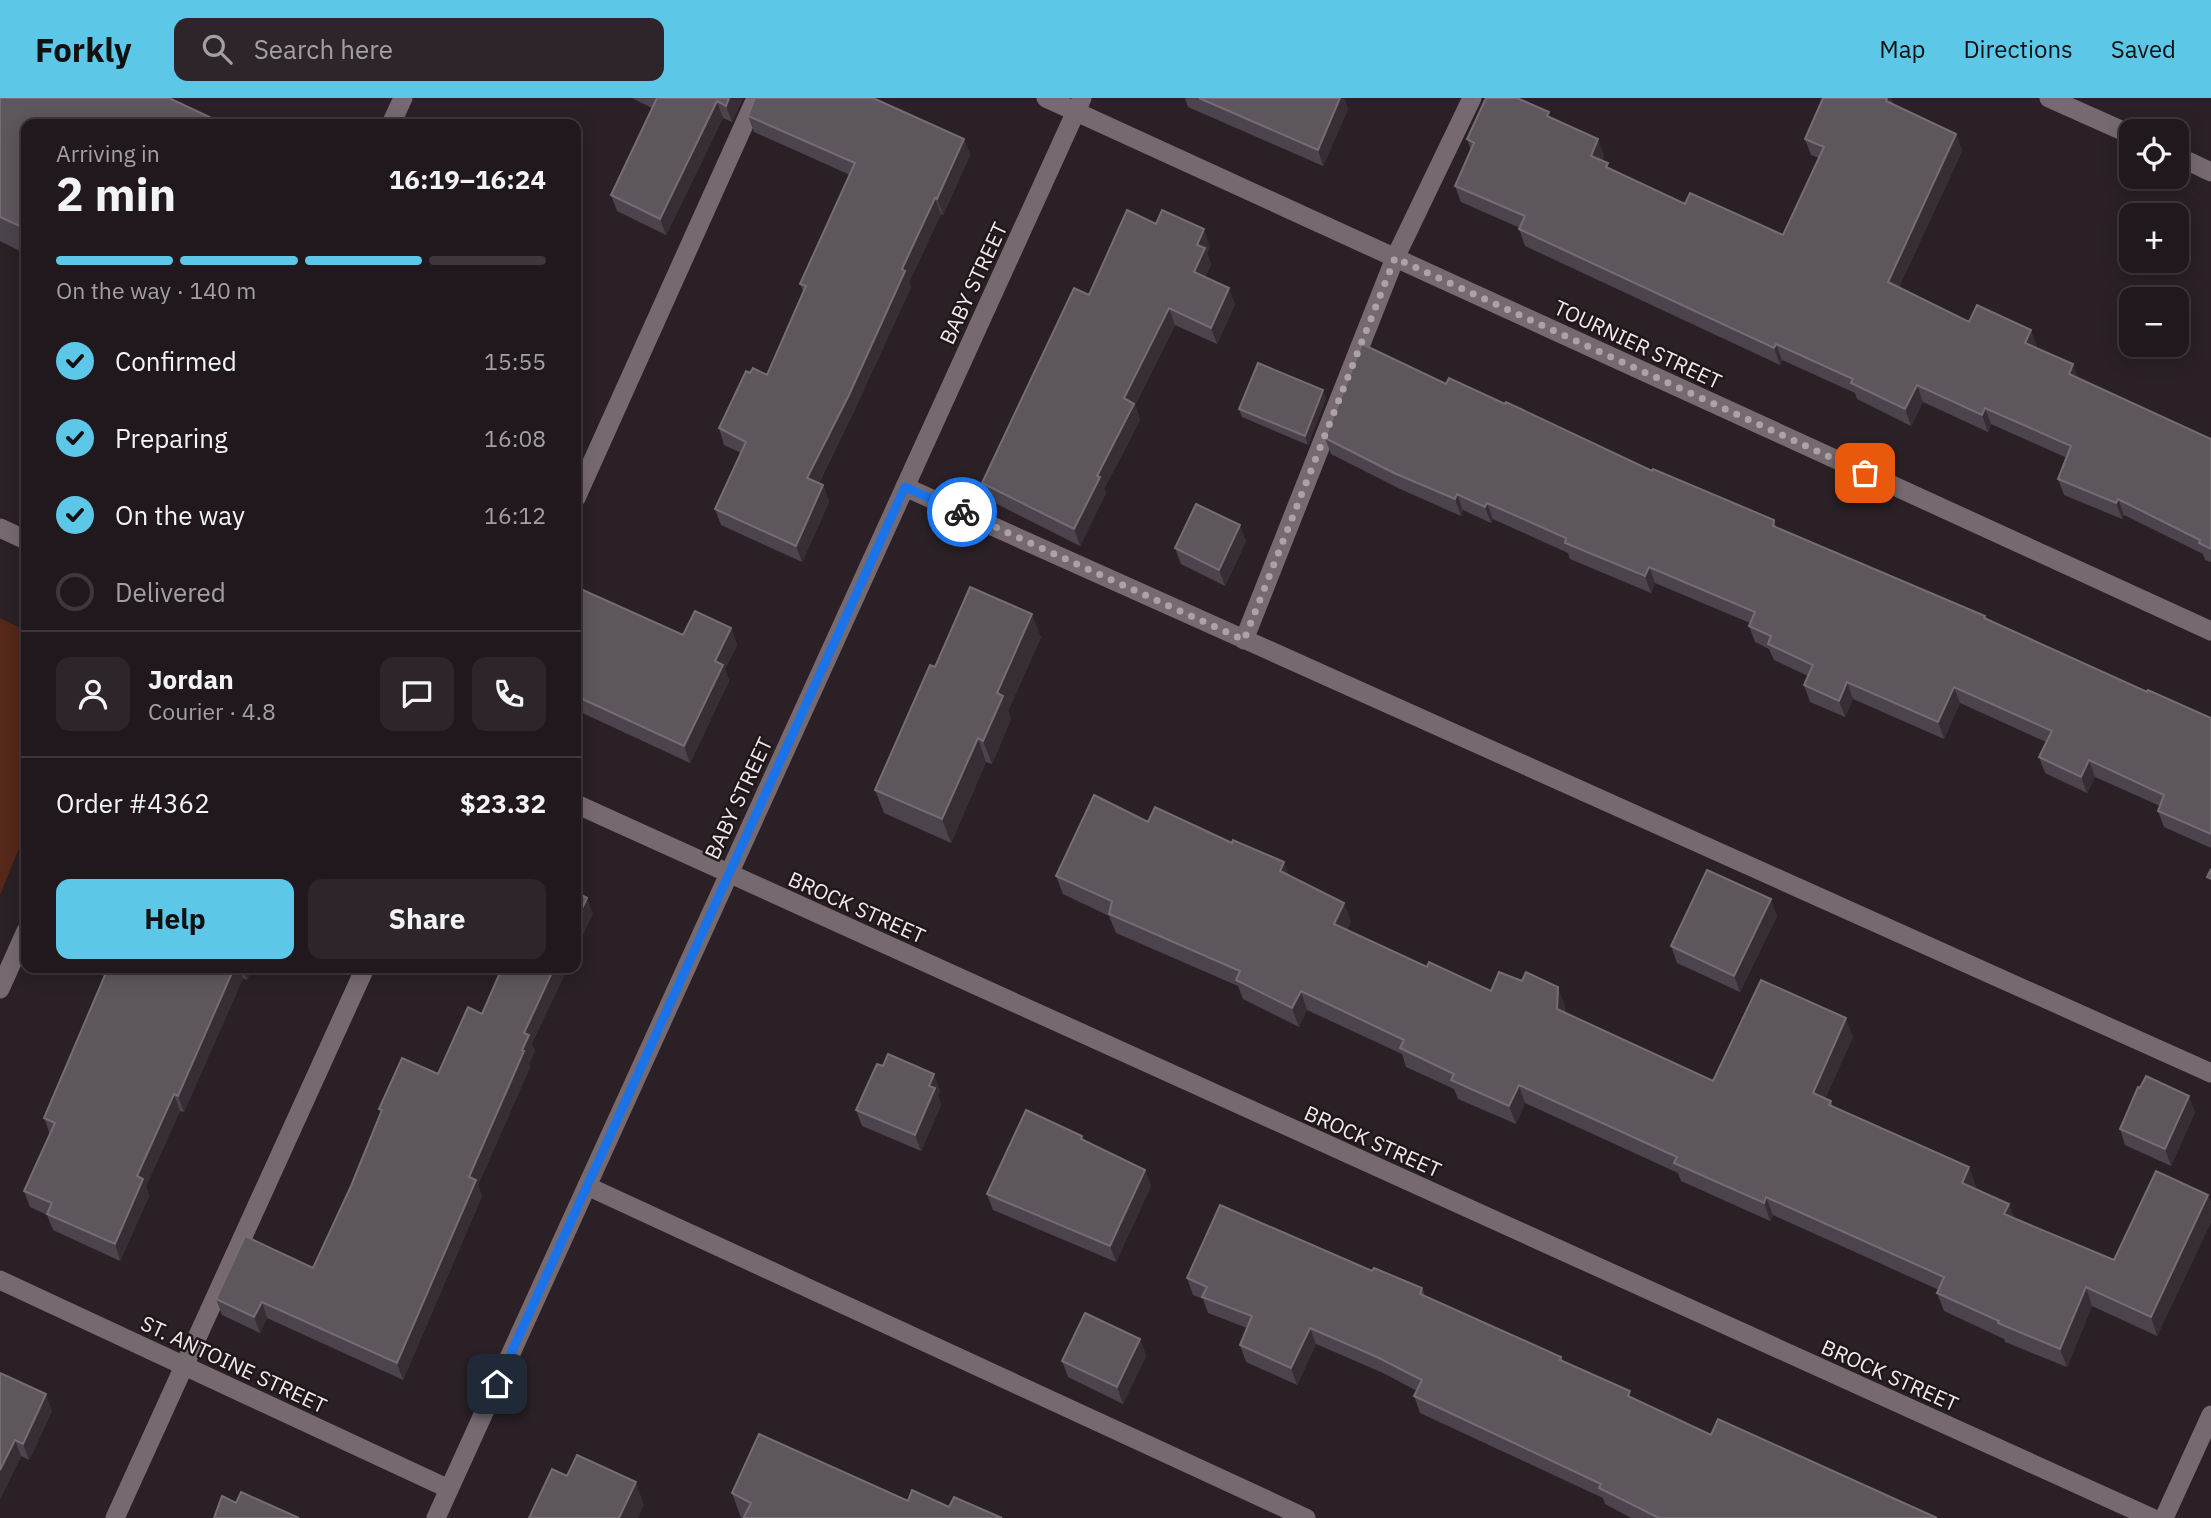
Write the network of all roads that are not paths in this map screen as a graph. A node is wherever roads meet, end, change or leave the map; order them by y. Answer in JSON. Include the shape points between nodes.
{"nodes":[{"id":1,"x":403,"y":98,"type":"edge"},
{"id":2,"x":756,"y":98,"type":"edge"},
{"id":3,"x":1046,"y":98,"type":"edge"},
{"id":4,"x":1472,"y":98,"type":"edge"},
{"id":5,"x":2049,"y":98,"type":"edge"},
{"id":6,"x":1079,"y":105,"type":"edge"},
{"id":7,"x":393,"y":119,"type":"edge"},
{"id":8,"x":2119,"y":129,"type":"edge"},
{"id":9,"x":2189,"y":162,"type":"edge"},
{"id":10,"x":2211,"y":172,"type":"edge"},
{"id":11,"x":1395,"y":258,"type":"junction"},
{"id":12,"x":581,"y":487,"type":"edge"},
{"id":13,"x":905,"y":487,"type":"junction"},
{"id":14,"x":0,"y":528,"type":"edge"},
{"id":15,"x":21,"y":538,"type":"edge"},
{"id":16,"x":2211,"y":631,"type":"edge"},
{"id":17,"x":1244,"y":640,"type":"junction"},
{"id":18,"x":581,"y":806,"type":"edge"},
{"id":19,"x":729,"y":873,"type":"junction"},
{"id":20,"x":21,"y":942,"type":"edge"},
{"id":21,"x":363,"y":973,"type":"edge"},
{"id":22,"x":0,"y":989,"type":"edge"},
{"id":23,"x":2211,"y":1073,"type":"edge"},
{"id":24,"x":587,"y":1186,"type":"junction"},
{"id":25,"x":0,"y":1280,"type":"edge"},
{"id":26,"x":186,"y":1367,"type":"junction"},
{"id":27,"x":2211,"y":1415,"type":"edge"},
{"id":28,"x":449,"y":1489,"type":"junction"},
{"id":29,"x":115,"y":1518,"type":"edge"},
{"id":30,"x":436,"y":1518,"type":"edge"},
{"id":31,"x":1306,"y":1518,"type":"edge"},
{"id":32,"x":2152,"y":1518,"type":"edge"},
{"id":33,"x":2164,"y":1518,"type":"edge"}],
"edges":[{"from":1,"to":7,"type":"street"},
{"from":2,"to":12,"type":"street"},
{"from":3,"to":6,"type":"street","name":"TOURNIER STREET"},
{"from":4,"to":11,"type":"street"},
{"from":5,"to":8,"type":"street"},
{"from":6,"to":11,"type":"street","name":"TOURNIER STREET"},
{"from":6,"to":13,"type":"street","name":"BABY STREET"},
{"from":9,"to":10,"type":"street"},
{"from":11,"to":16,"type":"street","name":"TOURNIER STREET"},
{"from":11,"to":17,"type":"street"},
{"from":13,"to":17,"type":"street"},
{"from":13,"to":19,"type":"street","name":"BABY STREET"},
{"from":14,"to":15,"type":"street"},
{"from":17,"to":23,"type":"street"},
{"from":18,"to":19,"type":"street","name":"BROCK STREET"},
{"from":19,"to":24,"type":"street","name":"BABY STREET"},
{"from":19,"to":32,"type":"street","name":"BROCK STREET"},
{"from":20,"to":22,"type":"street"},
{"from":21,"to":26,"type":"street"},
{"from":24,"to":28,"type":"street","name":"BABY STREET"},
{"from":24,"to":31,"type":"street"},
{"from":25,"to":26,"type":"street","name":"ST. ANTOINE STREET"},
{"from":26,"to":28,"type":"street","name":"ST. ANTOINE STREET"},
{"from":26,"to":29,"type":"street"},
{"from":27,"to":33,"type":"street"},
{"from":28,"to":30,"type":"street","name":"BABY STREET"}]}
